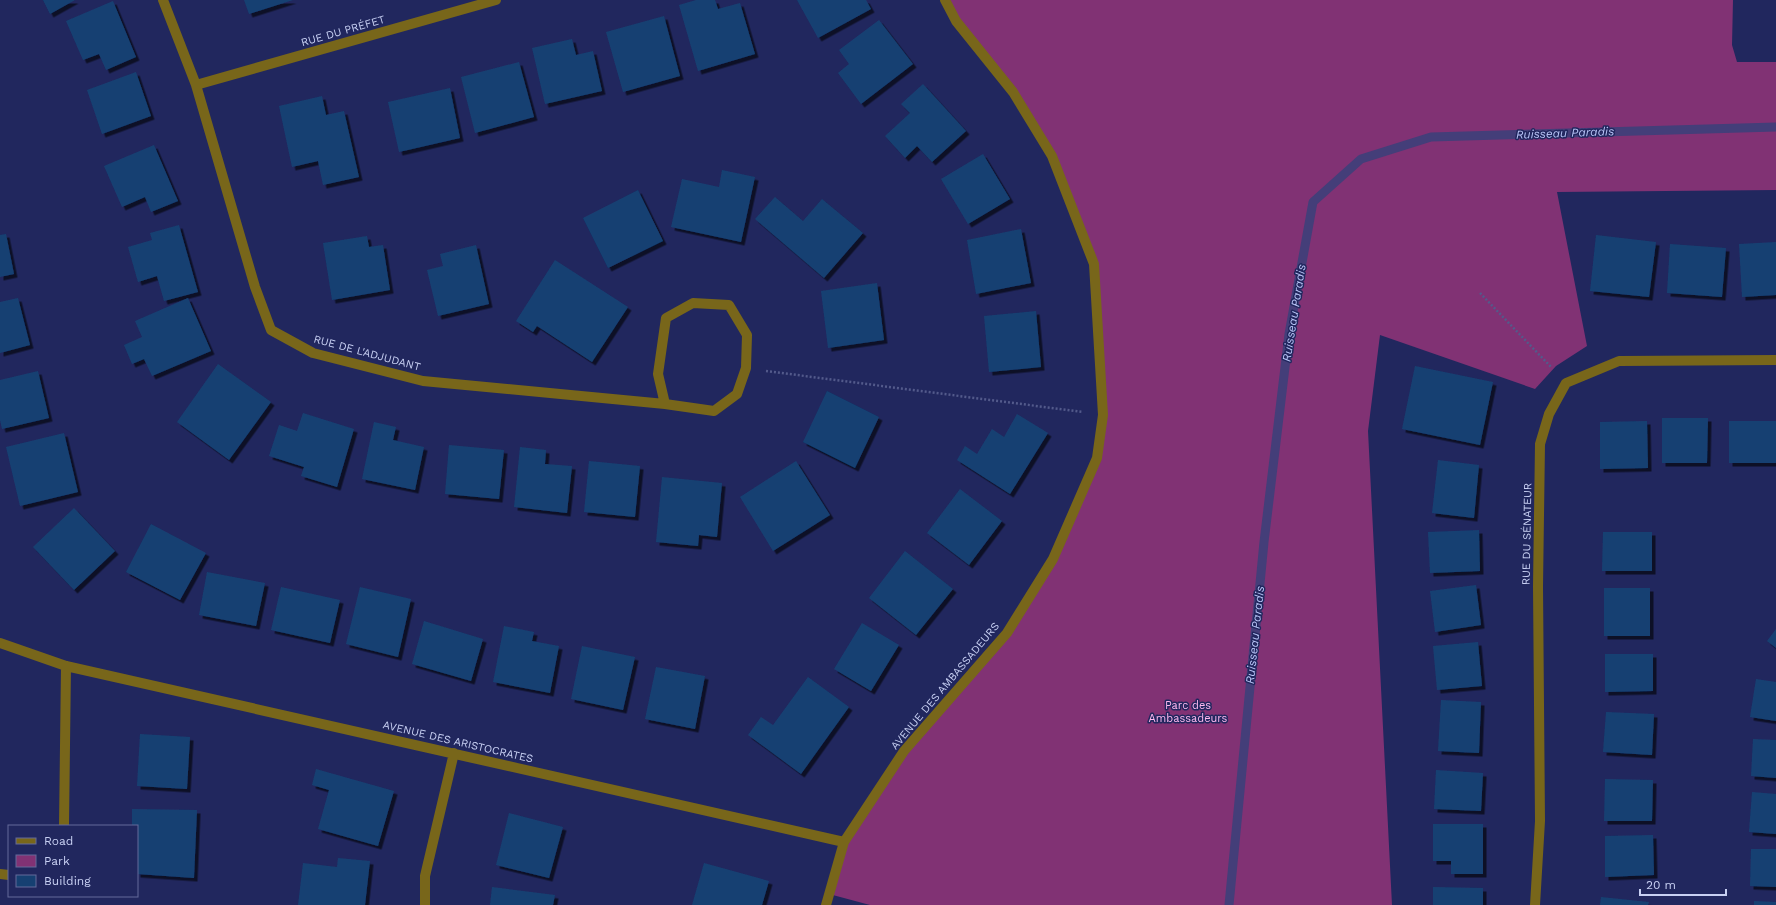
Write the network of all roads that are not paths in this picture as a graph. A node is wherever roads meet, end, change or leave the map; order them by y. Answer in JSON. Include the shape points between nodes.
{"nodes":[{"id":1,"x":163,"y":0,"type":"edge"},
{"id":2,"x":496,"y":0,"type":"edge"},
{"id":3,"x":945,"y":0,"type":"edge"},
{"id":4,"x":196,"y":85,"type":"junction"},
{"id":5,"x":1776,"y":360,"type":"edge"},
{"id":6,"x":664,"y":404,"type":"junction"},
{"id":7,"x":0,"y":643,"type":"edge"},
{"id":8,"x":66,"y":666,"type":"junction"},
{"id":9,"x":454,"y":753,"type":"junction"},
{"id":10,"x":64,"y":825,"type":"edge"},
{"id":11,"x":844,"y":842,"type":"junction"},
{"id":12,"x":425,"y":905,"type":"edge"},
{"id":13,"x":826,"y":905,"type":"edge"},
{"id":14,"x":1535,"y":905,"type":"edge"}],
"edges":[{"from":1,"to":4,"type":"street","name":"RUE DE L'ADJUDANT"},
{"from":2,"to":4,"type":"street","name":"RUE DU PRÉFET"},
{"from":3,"to":11,"type":"street","name":"AVENUE DES AMBASSADEURS","via":[[956,21],[1013,92],[1052,156],[1094,264],[1103,415],[1097,458],[1054,558],[1007,633],[904,751]]},
{"from":4,"to":6,"type":"street","name":"RUE DE L'ADJUDANT","via":[[255,287],[271,330],[313,353],[423,381]]},
{"from":5,"to":14,"type":"street","name":"RUE DU SÉNATEUR","via":[[1619,361],[1566,383],[1549,414],[1540,444],[1540,821]]},
{"from":6,"to":6,"type":"street","name":"RUE DE L'ADJUDANT","via":[[714,412],[737,394],[746,368],[747,335],[729,305],[693,303],[666,318],[658,374]]},
{"from":7,"to":8,"type":"street","name":"AVENUE DES ARISTOCRATES"},
{"from":8,"to":9,"type":"street","name":"AVENUE DES ARISTOCRATES"},
{"from":8,"to":10,"type":"street"},
{"from":9,"to":11,"type":"street","name":"AVENUE DES ARISTOCRATES"},
{"from":9,"to":12,"type":"street","via":[[425,876]]},
{"from":11,"to":13,"type":"street","name":"AVENUE DES AMBASSADEURS"}]}
